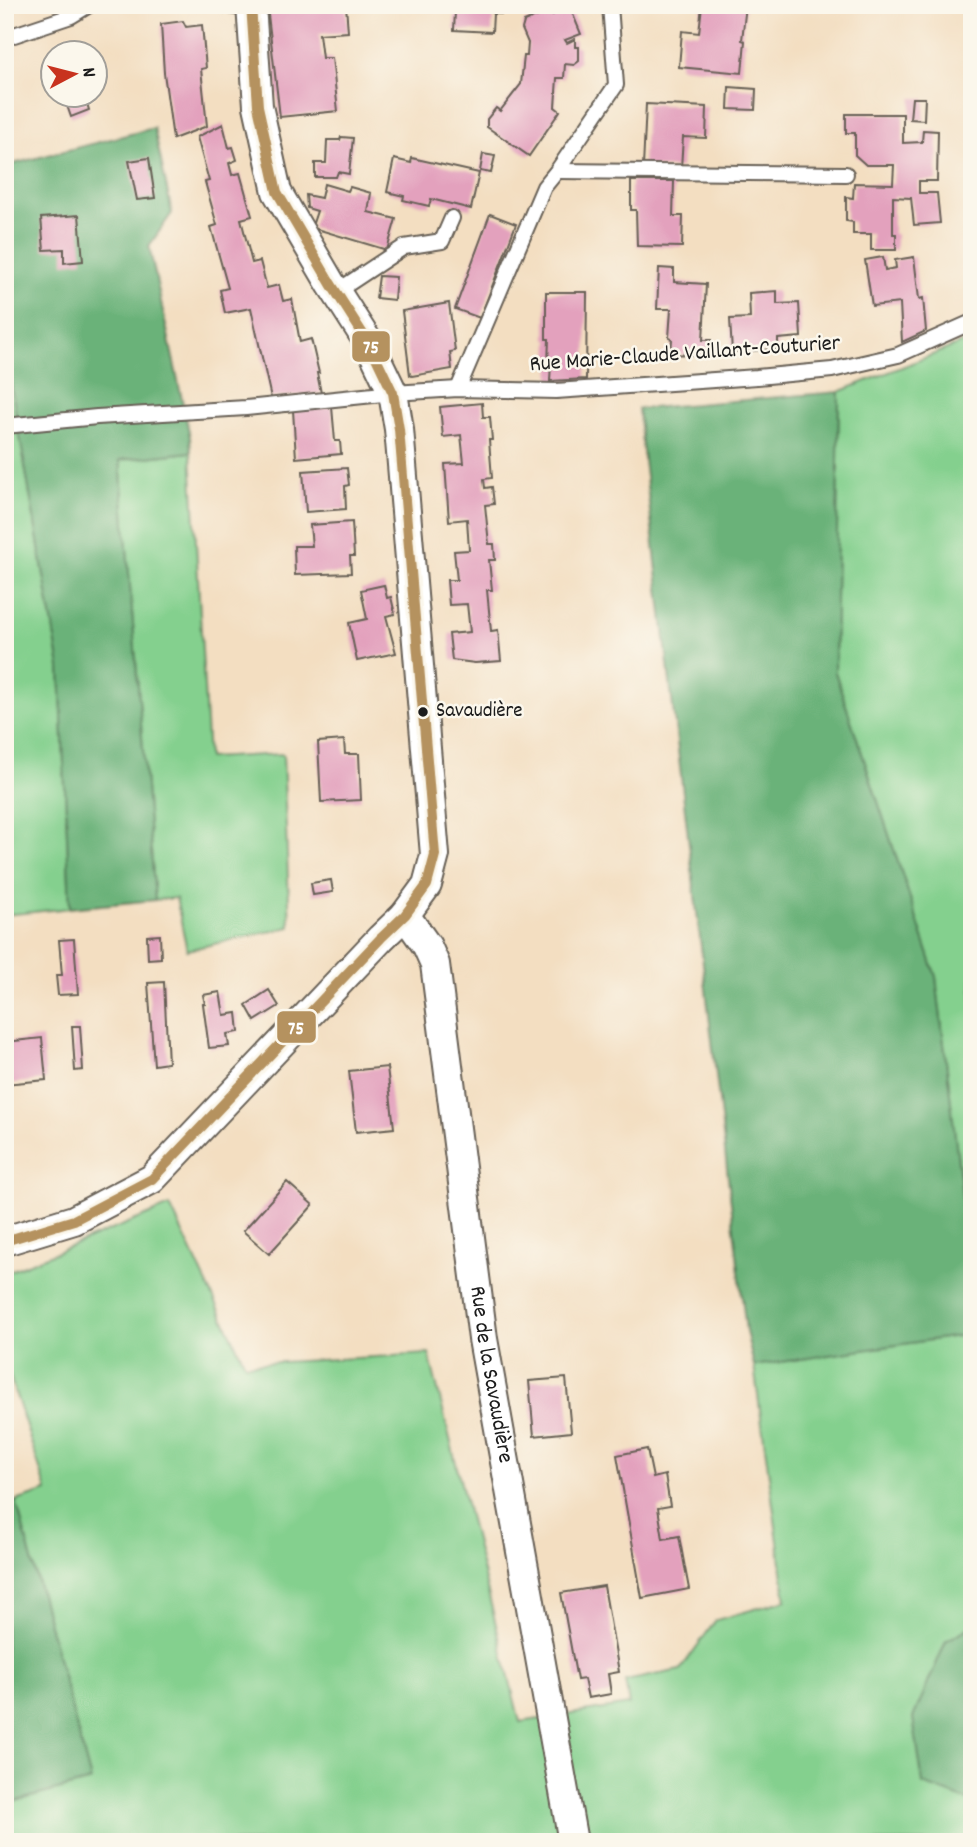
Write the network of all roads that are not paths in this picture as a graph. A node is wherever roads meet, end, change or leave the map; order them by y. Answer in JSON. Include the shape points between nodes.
{"nodes":[{"id":1,"x":89,"y":5,"type":"edge"},
{"id":2,"x":610,"y":5,"type":"edge"},
{"id":3,"x":242,"y":7,"type":"edge"},
{"id":4,"x":5,"y":35,"type":"edge"},
{"id":5,"x":557,"y":171,"type":"junction"},
{"id":6,"x":846,"y":174,"type":"dead end"},
{"id":7,"x":452,"y":218,"type":"dead end"},
{"id":8,"x":336,"y":292,"type":"junction"},
{"id":9,"x":972,"y":322,"type":"edge"},
{"id":10,"x":458,"y":389,"type":"junction"},
{"id":11,"x":393,"y":393,"type":"junction"},
{"id":12,"x":5,"y":426,"type":"edge"},
{"id":13,"x":405,"y":915,"type":"junction"},
{"id":14,"x":5,"y":1241,"type":"edge"},
{"id":15,"x":573,"y":1842,"type":"edge"}],
"edges":[{"from":1,"to":4,"type":"lane","via":[[71,16]]},
{"from":2,"to":5,"type":"lane","via":[[617,85]]},
{"from":3,"to":8,"type":"street","via":[[277,192]]},
{"from":5,"to":6,"type":"lane"},
{"from":5,"to":10,"type":"lane","via":[[544,187]]},
{"from":7,"to":8,"type":"lane","via":[[442,241],[404,247]]},
{"from":8,"to":11,"type":"street","via":[[370,345]]},
{"from":9,"to":10,"type":"lane","name":"Rue Marie-Claude Vaillant-Couturier","via":[[898,355],[832,370],[556,391]]},
{"from":10,"to":11,"type":"lane","name":"Rue Marie-Claude Vaillant-Couturier"},
{"from":11,"to":12,"type":"lane","name":"Rue Marie-Claude Vaillant-Couturier"},
{"from":11,"to":13,"type":"street","via":[[435,855],[427,885]]},
{"from":13,"to":14,"type":"street","via":[[152,1179],[74,1220]]},
{"from":13,"to":15,"type":"street","name":"Rue de la Savaudière","via":[[435,964],[483,1339]]}]}
